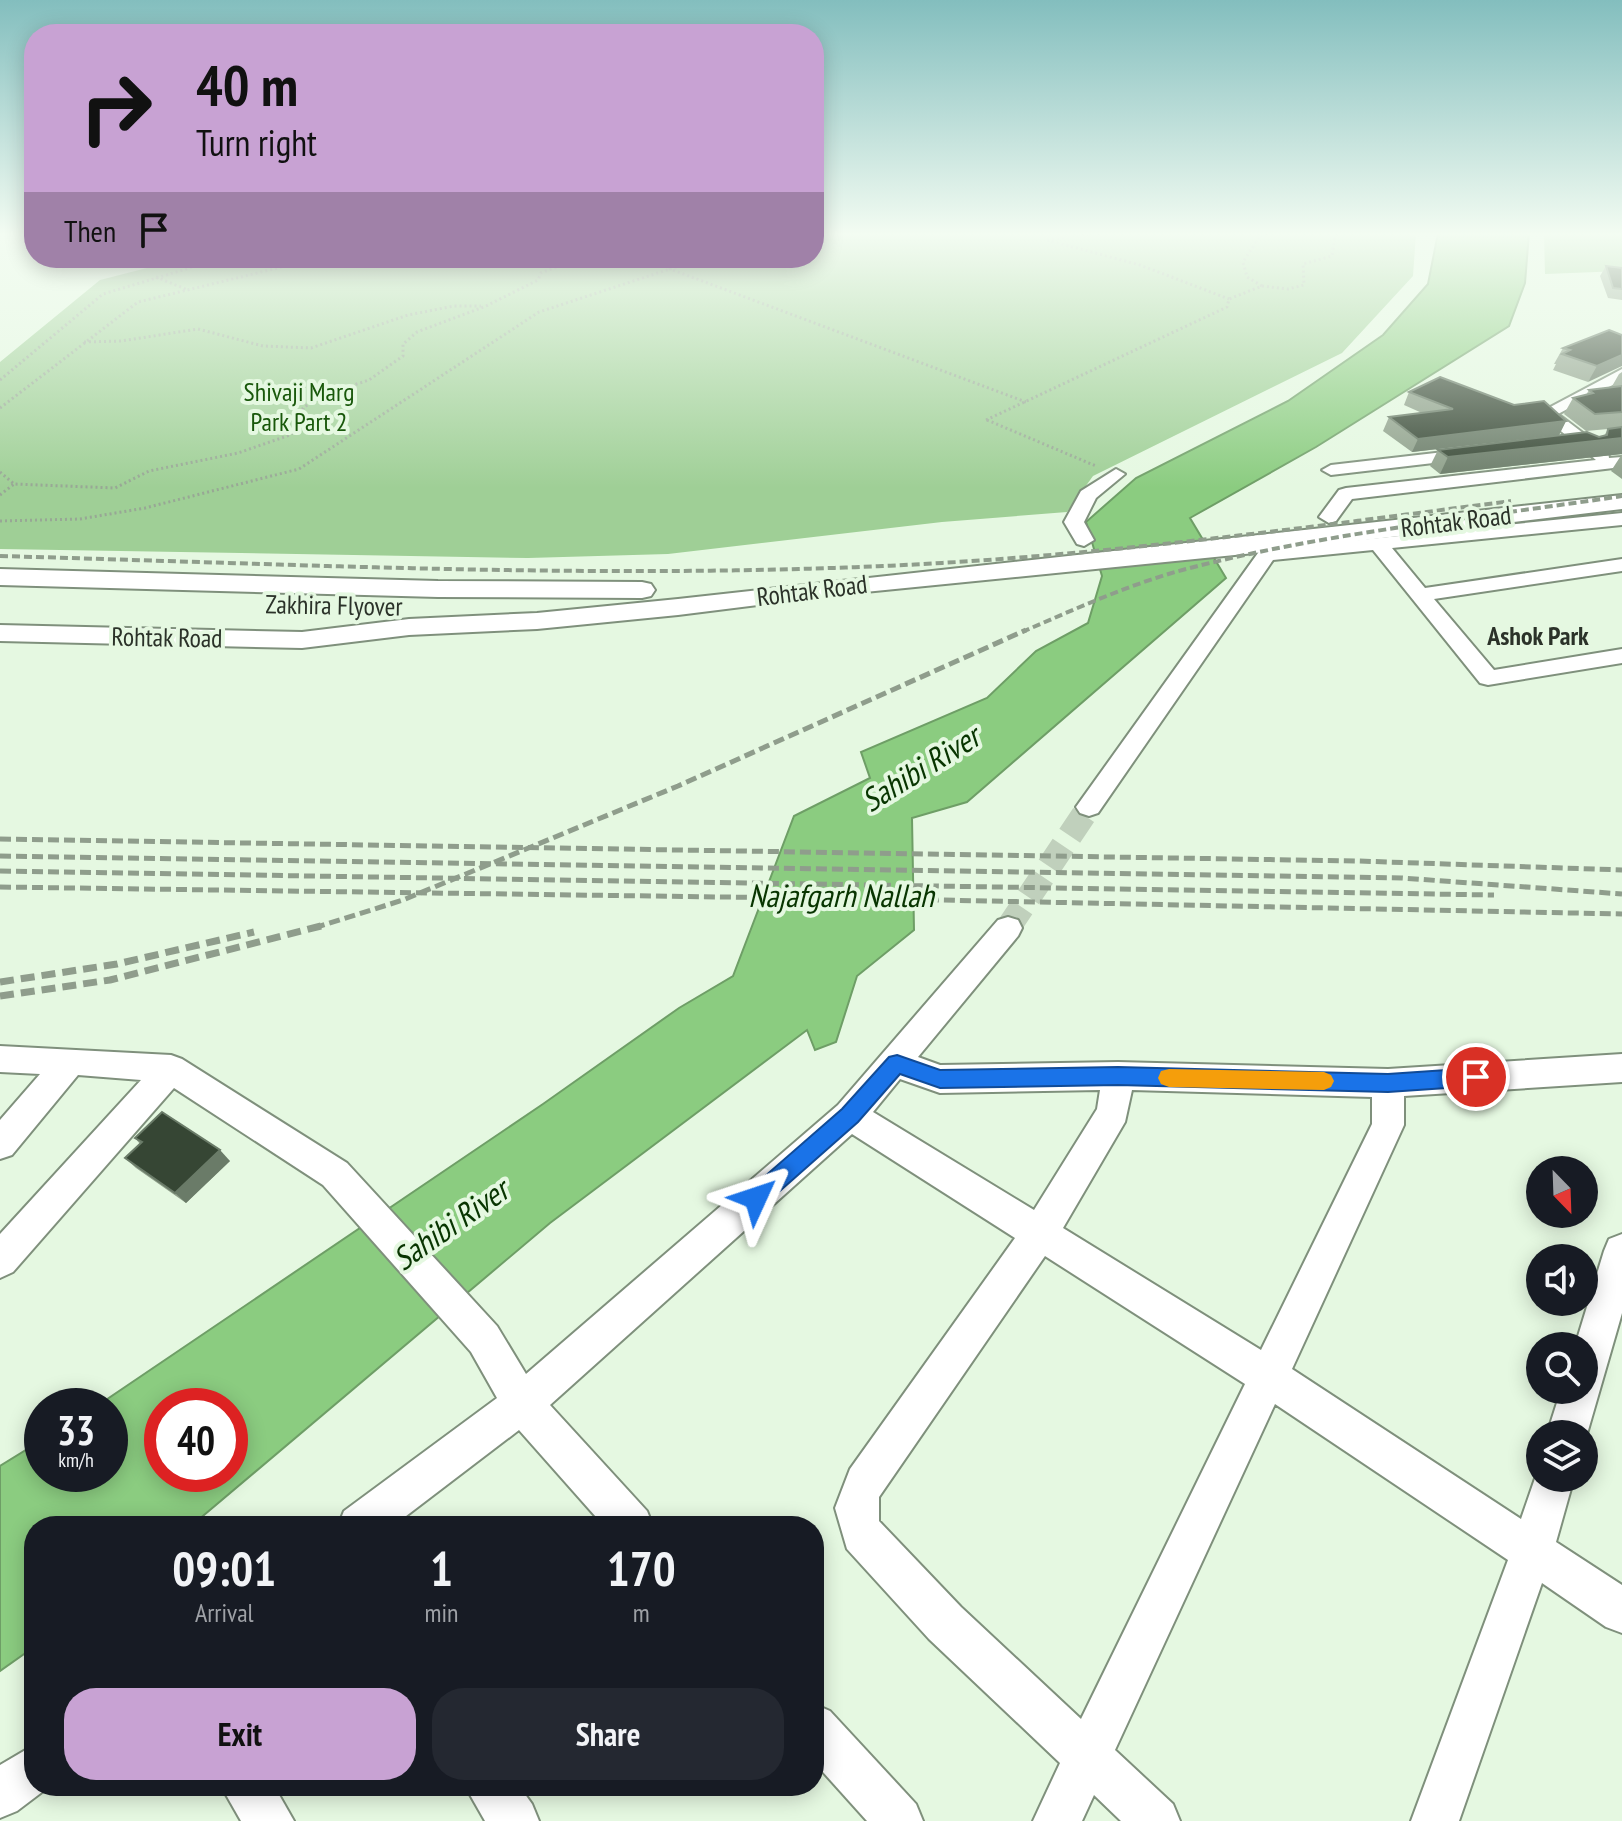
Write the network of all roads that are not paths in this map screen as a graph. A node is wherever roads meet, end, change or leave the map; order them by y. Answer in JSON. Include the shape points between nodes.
{"nodes":[{"id":1,"x":1622,"y":374,"type":"edge"},
{"id":2,"x":1609,"y":437,"type":"edge"},
{"id":3,"x":1582,"y":441,"type":"junction"},
{"id":4,"x":1550,"y":445,"type":"edge"},
{"id":5,"x":1488,"y":452,"type":"edge"},
{"id":6,"x":1620,"y":469,"type":"edge"},
{"id":7,"x":1331,"y":470,"type":"dead end"},
{"id":8,"x":1116,"y":474,"type":"road end"},
{"id":9,"x":1622,"y":502,"type":"edge"},
{"id":10,"x":1622,"y":519,"type":"edge"},
{"id":11,"x":1213,"y":539,"type":"junction"},
{"id":12,"x":1379,"y":545,"type":"junction"},
{"id":13,"x":1271,"y":549,"type":"junction"},
{"id":14,"x":1088,"y":550,"type":"junction"},
{"id":15,"x":1622,"y":565,"type":"edge"},
{"id":16,"x":0,"y":577,"type":"edge"},
{"id":17,"x":668,"y":590,"type":"junction"},
{"id":18,"x":1417,"y":595,"type":"junction"},
{"id":19,"x":5,"y":613,"type":"edge"},
{"id":20,"x":1622,"y":656,"type":"edge"},
{"id":21,"x":1089,"y":807,"type":"tunnel mouth"},
{"id":22,"x":1008,"y":928,"type":"tunnel mouth"},
{"id":23,"x":0,"y":1059,"type":"edge"},
{"id":24,"x":71,"y":1061,"type":"junction"},
{"id":25,"x":897,"y":1064,"type":"junction"},
{"id":26,"x":1622,"y":1068,"type":"edge"},
{"id":27,"x":171,"y":1069,"type":"junction"},
{"id":28,"x":1118,"y":1076,"type":"junction"},
{"id":29,"x":1388,"y":1083,"type":"junction"},
{"id":30,"x":850,"y":1115,"type":"junction"},
{"id":31,"x":0,"y":1144,"type":"edge"},
{"id":32,"x":1040,"y":1233,"type":"junction"},
{"id":33,"x":1622,"y":1251,"type":"edge"},
{"id":34,"x":0,"y":1260,"type":"edge"},
{"id":35,"x":1598,"y":1332,"type":"edge"},
{"id":36,"x":1268,"y":1376,"type":"junction"},
{"id":37,"x":522,"y":1404,"type":"junction"},
{"id":38,"x":1550,"y":1492,"type":"edge"},
{"id":39,"x":372,"y":1516,"type":"edge"},
{"id":40,"x":623,"y":1516,"type":"edge"},
{"id":41,"x":1532,"y":1552,"type":"junction"},
{"id":42,"x":1622,"y":1611,"type":"edge"},
{"id":43,"x":824,"y":1738,"type":"edge"},
{"id":44,"x":1088,"y":1756,"type":"junction"},
{"id":45,"x":24,"y":1776,"type":"edge"},
{"id":46,"x":0,"y":1794,"type":"edge"},
{"id":47,"x":252,"y":1796,"type":"edge"},
{"id":48,"x":496,"y":1796,"type":"edge"},
{"id":49,"x":270,"y":1821,"type":"edge"},
{"id":50,"x":515,"y":1821,"type":"edge"},
{"id":51,"x":899,"y":1821,"type":"edge"},
{"id":52,"x":1057,"y":1821,"type":"edge"},
{"id":53,"x":1156,"y":1821,"type":"edge"},
{"id":54,"x":1435,"y":1821,"type":"edge"}],
"edges":[{"from":1,"to":3,"type":"street","via":[[1547,413]]},
{"from":2,"to":3,"type":"street"},
{"from":3,"to":4,"type":"street"},
{"from":3,"to":6,"type":"street"},
{"from":5,"to":7,"type":"street"},
{"from":6,"to":11,"type":"main road","name":"Rohtak Road"},
{"from":8,"to":14,"type":"street","via":[[1088,495],[1074,522]]},
{"from":9,"to":13,"type":"main road","name":"Rohtak Road"},
{"from":10,"to":12,"type":"street"},
{"from":11,"to":13,"type":"main road","name":"Rohtak Road"},
{"from":11,"to":14,"type":"main road","name":"Rohtak Road"},
{"from":12,"to":13,"type":"street"},
{"from":12,"to":18,"type":"street"},
{"from":13,"to":21,"type":"street"},
{"from":14,"to":17,"type":"main road","name":"Rohtak Road","via":[[922,556]]},
{"from":14,"to":19,"type":"main road","name":"Rohtak Road","via":[[537,621],[409,627],[302,640]]},
{"from":15,"to":18,"type":"street"},
{"from":16,"to":17,"type":"main road","name":"Rohtak Road"},
{"from":17,"to":19,"type":"main road","name":"Zakhira Flyover","via":[[540,602]]},
{"from":18,"to":20,"type":"street","via":[[1488,678]]},
{"from":22,"to":25,"type":"street"},
{"from":23,"to":24,"type":"street"},
{"from":24,"to":27,"type":"street"},
{"from":24,"to":31,"type":"street"},
{"from":25,"to":28,"type":"street","via":[[940,1079]]},
{"from":25,"to":30,"type":"street"},
{"from":26,"to":29,"type":"street"},
{"from":27,"to":34,"type":"street"},
{"from":27,"to":37,"type":"street","via":[[335,1174],[484,1339]]},
{"from":28,"to":29,"type":"street"},
{"from":28,"to":32,"type":"street","via":[[1113,1112]]},
{"from":29,"to":36,"type":"street","via":[[1388,1125]]},
{"from":30,"to":32,"type":"street"},
{"from":30,"to":37,"type":"street"},
{"from":32,"to":36,"type":"street"},
{"from":32,"to":44,"type":"street","via":[[864,1483],[855,1500],[855,1516],[862,1534],[945,1623]]},
{"from":33,"to":35,"type":"street"},
{"from":36,"to":41,"type":"street"},
{"from":36,"to":44,"type":"street"},
{"from":37,"to":39,"type":"street"},
{"from":37,"to":40,"type":"street"},
{"from":38,"to":41,"type":"street"},
{"from":41,"to":42,"type":"street"},
{"from":41,"to":54,"type":"street"},
{"from":43,"to":51,"type":"street"},
{"from":44,"to":52,"type":"street"},
{"from":44,"to":53,"type":"street"},
{"from":45,"to":46,"type":"street"},
{"from":47,"to":49,"type":"street"},
{"from":48,"to":50,"type":"street"}]}
